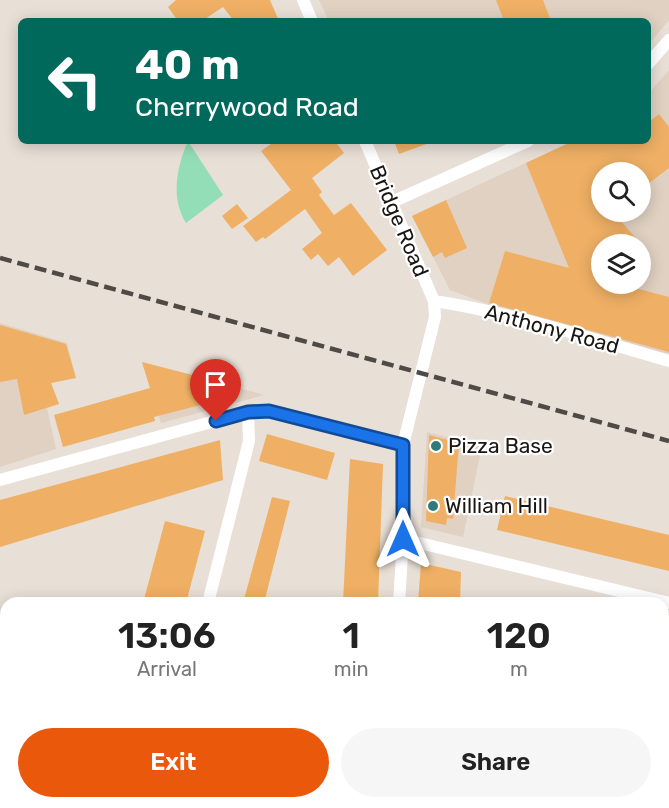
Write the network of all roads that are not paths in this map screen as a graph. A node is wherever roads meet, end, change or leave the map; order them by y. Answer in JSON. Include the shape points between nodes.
{"nodes":[{"id":1,"x":303,"y":0,"type":"edge"},
{"id":2,"x":311,"y":18,"type":"edge"},
{"id":3,"x":669,"y":40,"type":"edge"},
{"id":4,"x":651,"y":61,"type":"edge"},
{"id":5,"x":366,"y":144,"type":"edge"},
{"id":6,"x":521,"y":144,"type":"edge"},
{"id":7,"x":392,"y":202,"type":"junction"},
{"id":8,"x":434,"y":301,"type":"junction"},
{"id":9,"x":669,"y":362,"type":"edge"},
{"id":10,"x":248,"y":412,"type":"junction"},
{"id":11,"x":403,"y":445,"type":"junction"},
{"id":12,"x":0,"y":480,"type":"edge"},
{"id":13,"x":403,"y":539,"type":"junction"},
{"id":14,"x":210,"y":597,"type":"edge"},
{"id":15,"x":399,"y":597,"type":"edge"},
{"id":16,"x":629,"y":597,"type":"edge"}],
"edges":[{"from":1,"to":2,"type":"street"},
{"from":3,"to":4,"type":"street"},
{"from":5,"to":7,"type":"street","name":"Bridge Road"},
{"from":6,"to":7,"type":"street"},
{"from":7,"to":8,"type":"street","name":"Bridge Road"},
{"from":8,"to":9,"type":"street","name":"Anthony Road","via":[[561,330]]},
{"from":8,"to":11,"type":"street","name":"Bridge Road","via":[[435,317]]},
{"from":10,"to":11,"type":"street","via":[[269,411]]},
{"from":10,"to":12,"type":"street"},
{"from":10,"to":14,"type":"street","via":[[249,441]]},
{"from":11,"to":13,"type":"street"},
{"from":13,"to":15,"type":"street"},
{"from":13,"to":16,"type":"street"}]}
